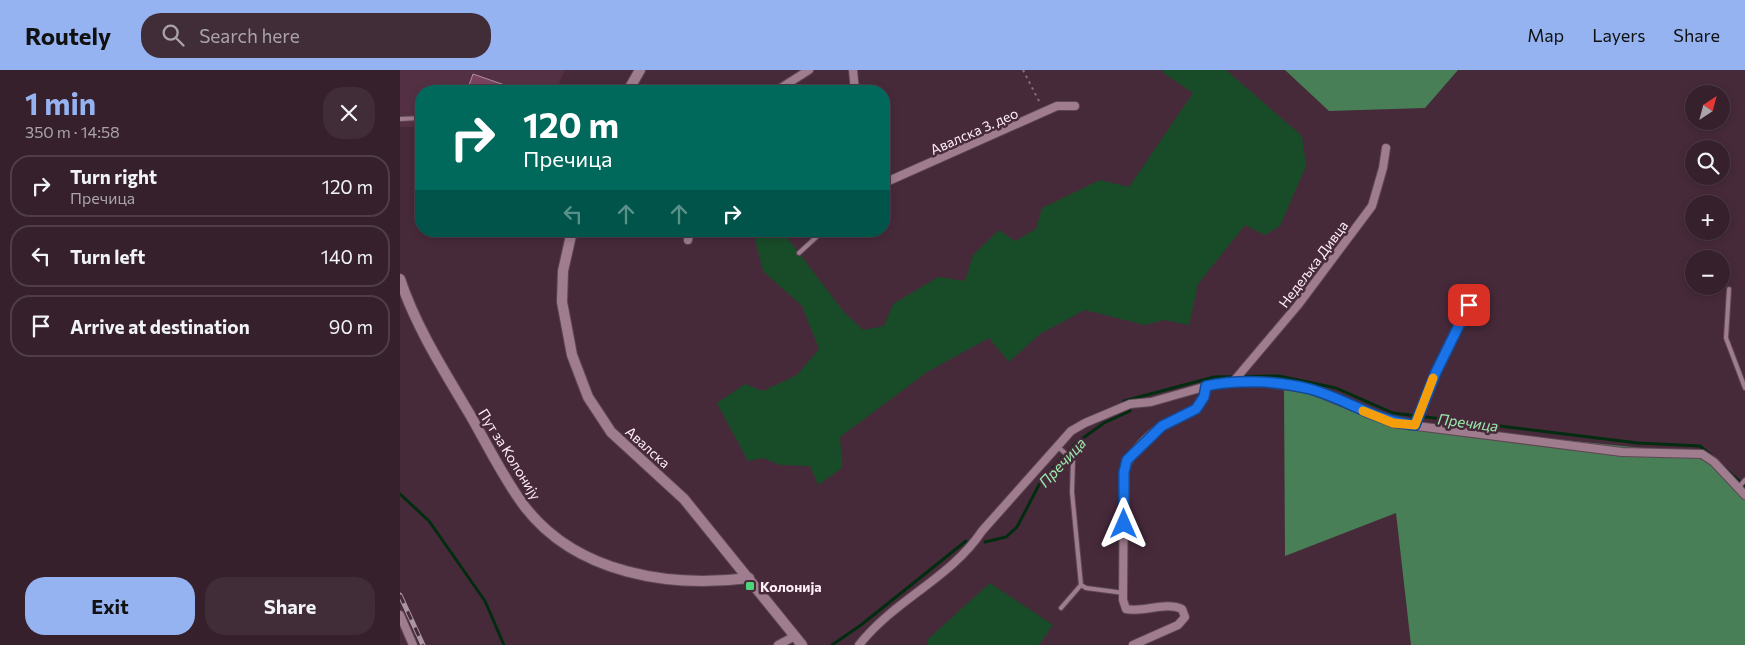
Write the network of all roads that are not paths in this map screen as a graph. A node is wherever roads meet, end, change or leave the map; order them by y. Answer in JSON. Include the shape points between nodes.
{"nodes":[{"id":1,"x":640,"y":70,"type":"edge"},
{"id":2,"x":809,"y":70,"type":"edge"},
{"id":3,"x":853,"y":70,"type":"edge"},
{"id":4,"x":631,"y":85,"type":"edge"},
{"id":5,"x":785,"y":85,"type":"edge"},
{"id":6,"x":854,"y":85,"type":"edge"},
{"id":7,"x":1075,"y":106,"type":"dead end"},
{"id":8,"x":415,"y":118,"type":"edge"},
{"id":9,"x":400,"y":119,"type":"edge"},
{"id":10,"x":1386,"y":148,"type":"dead end"},
{"id":11,"x":890,"y":181,"type":"edge"},
{"id":12,"x":571,"y":237,"type":"edge"},
{"id":13,"x":689,"y":237,"type":"edge"},
{"id":14,"x":816,"y":237,"type":"edge"},
{"id":15,"x":688,"y":240,"type":"dead end"},
{"id":16,"x":799,"y":253,"type":"dead end"},
{"id":17,"x":400,"y":279,"type":"edge"},
{"id":18,"x":1729,"y":295,"type":"edge"},
{"id":19,"x":1469,"y":305,"type":"dead end"},
{"id":20,"x":1233,"y":382,"type":"junction"},
{"id":21,"x":1206,"y":386,"type":"junction"},
{"id":22,"x":1745,"y":388,"type":"edge"},
{"id":23,"x":1416,"y":424,"type":"junction"},
{"id":24,"x":1059,"y":448,"type":"junction"},
{"id":25,"x":1745,"y":480,"type":"edge"},
{"id":26,"x":1739,"y":487,"type":"junction"},
{"id":27,"x":1745,"y":495,"type":"edge"},
{"id":28,"x":749,"y":578,"type":"junction"},
{"id":29,"x":1081,"y":586,"type":"junction"},
{"id":30,"x":1124,"y":593,"type":"junction"},
{"id":31,"x":1061,"y":608,"type":"dead end"},
{"id":32,"x":400,"y":615,"type":"edge"},
{"id":33,"x":795,"y":636,"type":"junction"},
{"id":34,"x":413,"y":645,"type":"edge"},
{"id":35,"x":778,"y":645,"type":"edge"},
{"id":36,"x":802,"y":645,"type":"edge"},
{"id":37,"x":859,"y":645,"type":"edge"},
{"id":38,"x":1134,"y":645,"type":"edge"}],
"edges":[{"from":1,"to":4,"type":"street"},
{"from":2,"to":5,"type":"street"},
{"from":3,"to":6,"type":"street"},
{"from":7,"to":11,"type":"street","name":"Авалска 3. део","via":[[1062,104]]},
{"from":8,"to":9,"type":"lane"},
{"from":10,"to":20,"type":"street","name":"Недељка Дивца","via":[[1372,206],[1292,312]]},
{"from":12,"to":28,"type":"street","name":"Авалска","via":[[563,271],[562,302],[572,355],[588,397],[611,432],[684,498]]},
{"from":13,"to":15,"type":"street"},
{"from":14,"to":16,"type":"lane"},
{"from":17,"to":28,"type":"street","name":"Пут за Колонију","via":[[425,338],[502,472],[526,507],[563,543],[596,561],[656,578],[730,581]]},
{"from":18,"to":22,"type":"lane","via":[[1726,338]]},
{"from":19,"to":23,"type":"lane","via":[[1436,372]]},
{"from":20,"to":21,"type":"street"},
{"from":20,"to":23,"type":"street","via":[[1310,389],[1393,423]]},
{"from":21,"to":24,"type":"street","via":[[1151,402],[1130,404],[1085,422],[1071,431]]},
{"from":21,"to":30,"type":"street","via":[[1204,397],[1196,409],[1162,426],[1127,460],[1124,472]]},
{"from":23,"to":26,"type":"street","via":[[1622,452],[1702,454]]},
{"from":24,"to":29,"type":"lane","via":[[1074,460],[1072,492]]},
{"from":24,"to":37,"type":"street","via":[[982,530],[972,546],[895,608]]},
{"from":25,"to":26,"type":"lane"},
{"from":26,"to":27,"type":"street"},
{"from":28,"to":33,"type":"street","name":"Авалска"},
{"from":29,"to":30,"type":"lane"},
{"from":29,"to":31,"type":"lane"},
{"from":30,"to":38,"type":"street","via":[[1126,609],[1136,612],[1174,606],[1182,609],[1185,617],[1178,625]]},
{"from":32,"to":34,"type":"street"},
{"from":33,"to":35,"type":"street"},
{"from":33,"to":36,"type":"street","name":"Авалска"}]}
